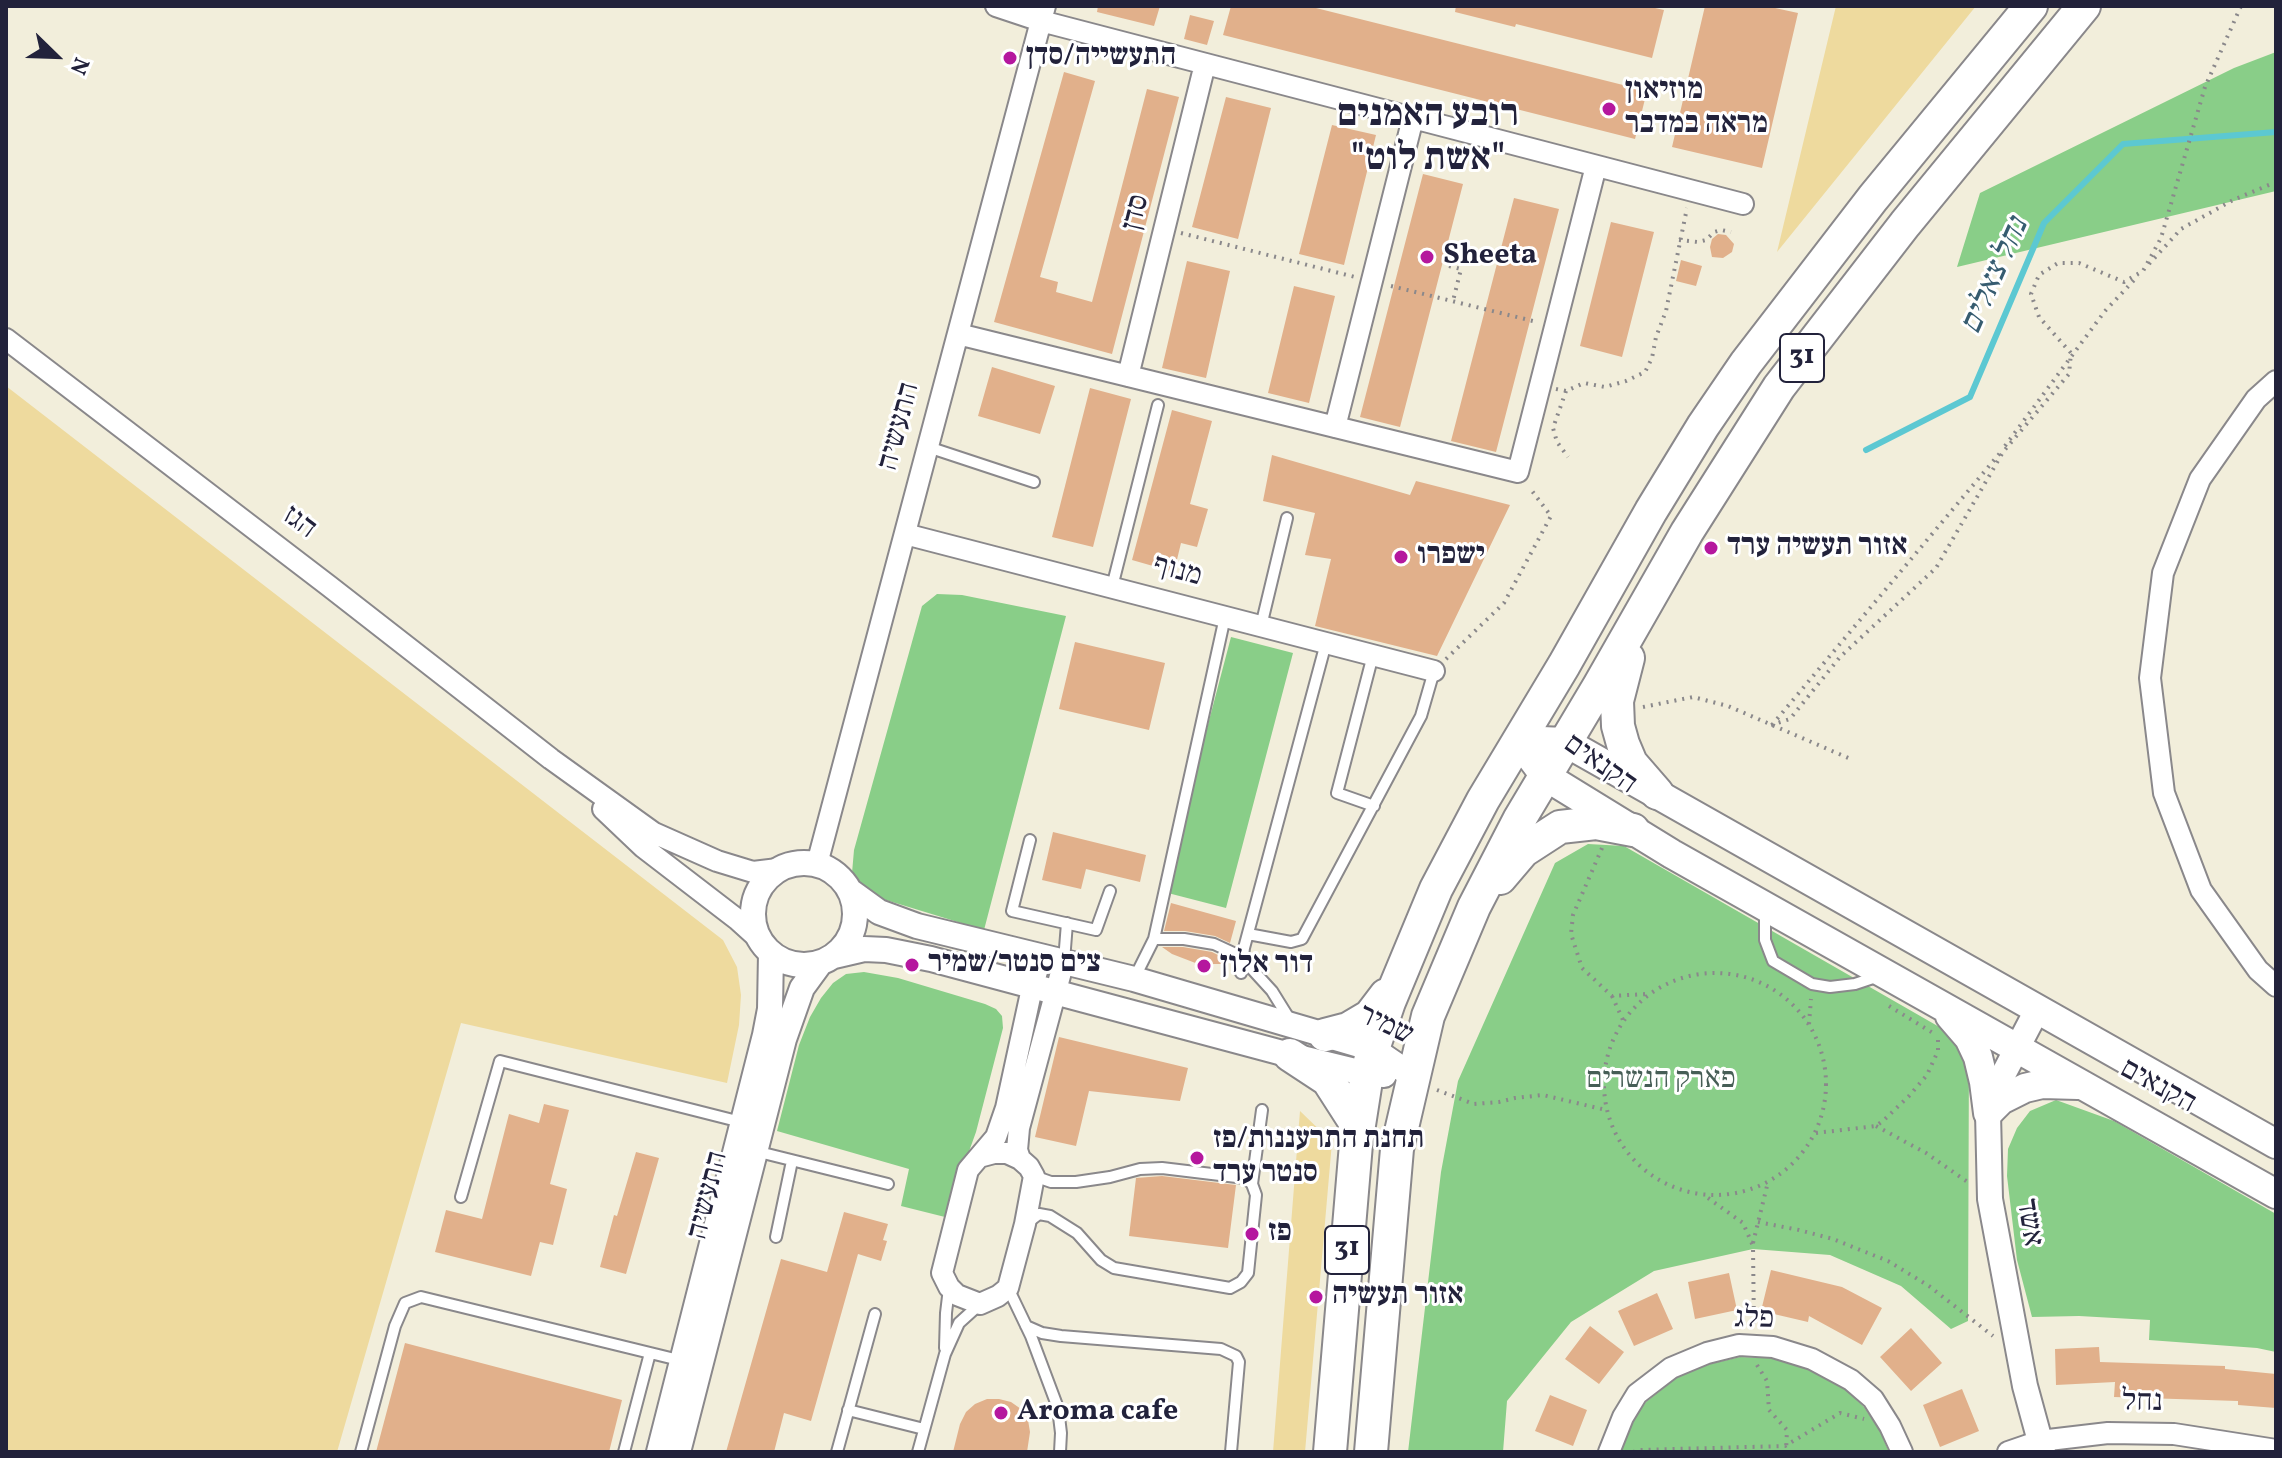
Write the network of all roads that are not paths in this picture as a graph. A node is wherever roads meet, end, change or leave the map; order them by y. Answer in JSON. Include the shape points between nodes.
{"nodes":[{"id":1,"x":996,"y":6,"type":"edge"},
{"id":2,"x":2031,"y":6,"type":"edge"},
{"id":3,"x":2084,"y":6,"type":"edge"},
{"id":4,"x":1043,"y":14,"type":"edge"},
{"id":5,"x":1205,"y":64,"type":"junction"},
{"id":6,"x":1413,"y":118,"type":"junction"},
{"id":7,"x":1596,"y":166,"type":"junction"},
{"id":8,"x":1743,"y":204,"type":"dead end"},
{"id":9,"x":958,"y":334,"type":"junction"},
{"id":10,"x":6,"y":339,"type":"edge"},
{"id":11,"x":1128,"y":376,"type":"junction"},
{"id":12,"x":2276,"y":381,"type":"edge"},
{"id":13,"x":1158,"y":405,"type":"dead end"},
{"id":14,"x":1335,"y":427,"type":"junction"},
{"id":15,"x":928,"y":447,"type":"junction"},
{"id":16,"x":1034,"y":482,"type":"dead end"},
{"id":17,"x":1287,"y":518,"type":"dead end"},
{"id":18,"x":905,"y":534,"type":"junction"},
{"id":19,"x":1112,"y":587,"type":"junction"},
{"id":20,"x":1639,"y":615,"type":"junction"},
{"id":21,"x":1225,"y":617,"type":"junction"},
{"id":22,"x":1261,"y":626,"type":"junction"},
{"id":23,"x":1326,"y":643,"type":"junction"},
{"id":24,"x":1373,"y":655,"type":"junction"},
{"id":25,"x":1434,"y":671,"type":"joint"},
{"id":26,"x":1518,"y":740,"type":"junction"},
{"id":27,"x":1565,"y":742,"type":"junction"},
{"id":28,"x":551,"y":759,"type":"junction"},
{"id":29,"x":1545,"y":776,"type":"junction"},
{"id":30,"x":1657,"y":793,"type":"junction"},
{"id":31,"x":1374,"y":806,"type":"junction"},
{"id":32,"x":1620,"y":834,"type":"junction"},
{"id":33,"x":1030,"y":840,"type":"dead end"},
{"id":34,"x":817,"y":864,"type":"junction"},
{"id":35,"x":778,"y":869,"type":"junction"},
{"id":36,"x":850,"y":891,"type":"junction"},
{"id":37,"x":1110,"y":891,"type":"dead end"},
{"id":38,"x":1765,"y":906,"type":"junction"},
{"id":39,"x":1474,"y":907,"type":"junction"},
{"id":40,"x":1067,"y":923,"type":"junction"},
{"id":41,"x":1248,"y":934,"type":"junction"},
{"id":42,"x":1154,"y":939,"type":"junction"},
{"id":43,"x":765,"y":946,"type":"junction"},
{"id":44,"x":1240,"y":956,"type":"junction"},
{"id":45,"x":1053,"y":958,"type":"junction"},
{"id":46,"x":827,"y":959,"type":"junction"},
{"id":47,"x":1885,"y":974,"type":"junction"},
{"id":48,"x":1399,"y":976,"type":"junction"},
{"id":49,"x":1134,"y":979,"type":"junction"},
{"id":50,"x":2276,"y":986,"type":"edge"},
{"id":51,"x":1044,"y":991,"type":"junction"},
{"id":52,"x":1935,"y":1002,"type":"junction"},
{"id":53,"x":2037,"y":1010,"type":"junction"},
{"id":54,"x":1325,"y":1035,"type":"junction"},
{"id":55,"x":1292,"y":1040,"type":"junction"},
{"id":56,"x":2016,"y":1047,"type":"junction"},
{"id":57,"x":1370,"y":1061,"type":"junction"},
{"id":58,"x":1414,"y":1077,"type":"junction"},
{"id":59,"x":2084,"y":1086,"type":"junction"},
{"id":60,"x":1262,"y":1110,"type":"dead end"},
{"id":61,"x":1988,"y":1113,"type":"junction"},
{"id":62,"x":752,"y":1125,"type":"junction"},
{"id":63,"x":2276,"y":1144,"type":"edge"},
{"id":64,"x":755,"y":1151,"type":"junction"},
{"id":65,"x":979,"y":1157,"type":"junction"},
{"id":66,"x":1020,"y":1159,"type":"junction"},
{"id":67,"x":792,"y":1161,"type":"junction"},
{"id":68,"x":1354,"y":1167,"type":"junction"},
{"id":69,"x":1034,"y":1176,"type":"junction"},
{"id":70,"x":888,"y":1184,"type":"dead end"},
{"id":71,"x":1252,"y":1184,"type":"junction"},
{"id":72,"x":2276,"y":1194,"type":"edge"},
{"id":73,"x":461,"y":1197,"type":"dead end"},
{"id":74,"x":1025,"y":1224,"type":"junction"},
{"id":75,"x":776,"y":1237,"type":"dead end"},
{"id":76,"x":949,"y":1287,"type":"junction"},
{"id":77,"x":1008,"y":1288,"type":"junction"},
{"id":78,"x":983,"y":1303,"type":"junction"},
{"id":79,"x":875,"y":1314,"type":"dead end"},
{"id":80,"x":1023,"y":1320,"type":"junction"},
{"id":81,"x":650,"y":1353,"type":"junction"},
{"id":82,"x":945,"y":1354,"type":"junction"},
{"id":83,"x":691,"y":1363,"type":"junction"},
{"id":84,"x":848,"y":1410,"type":"junction"},
{"id":85,"x":924,"y":1429,"type":"junction"},
{"id":86,"x":2042,"y":1447,"type":"edge"},
{"id":87,"x":2276,"y":1450,"type":"edge"},
{"id":88,"x":361,"y":1452,"type":"edge"},
{"id":89,"x":624,"y":1452,"type":"edge"},
{"id":90,"x":659,"y":1452,"type":"edge"},
{"id":91,"x":678,"y":1452,"type":"edge"},
{"id":92,"x":837,"y":1452,"type":"edge"},
{"id":93,"x":918,"y":1452,"type":"edge"},
{"id":94,"x":1060,"y":1452,"type":"edge"},
{"id":95,"x":1231,"y":1452,"type":"edge"},
{"id":96,"x":1330,"y":1452,"type":"edge"},
{"id":97,"x":1371,"y":1452,"type":"edge"},
{"id":98,"x":1609,"y":1452,"type":"edge"},
{"id":99,"x":1902,"y":1452,"type":"edge"},
{"id":100,"x":2008,"y":1452,"type":"edge"}],
"edges":[{"from":1,"to":4,"type":"street"},
{"from":2,"to":26,"type":"highway","number":"31","via":[[1746,363],[1651,511]]},
{"from":3,"to":20,"type":"highway","number":"31","via":[[1779,387]]},
{"from":4,"to":5,"type":"street"},
{"from":4,"to":9,"type":"street","name":"התעשיה"},
{"from":5,"to":6,"type":"street"},
{"from":5,"to":11,"type":"street","name":"סדן"},
{"from":6,"to":7,"type":"street"},
{"from":6,"to":14,"type":"street"},
{"from":7,"to":8,"type":"street"},
{"from":7,"to":14,"type":"street","via":[[1518,472]]},
{"from":9,"to":11,"type":"street"},
{"from":9,"to":15,"type":"street","name":"התעשיה"},
{"from":10,"to":28,"type":"street","name":"הגז"},
{"from":11,"to":14,"type":"street"},
{"from":12,"to":50,"type":"street","via":[[2256,399],[2200,479],[2163,573],[2150,678],[2164,793],[2201,890],[2258,970]]},
{"from":13,"to":19,"type":"lane"},
{"from":15,"to":16,"type":"lane"},
{"from":15,"to":18,"type":"street","name":"התעשיה"},
{"from":17,"to":22,"type":"lane"},
{"from":18,"to":19,"type":"street","name":"מנוף"},
{"from":18,"to":34,"type":"street","name":"התעשיה"},
{"from":19,"to":21,"type":"street","name":"מנוף"},
{"from":20,"to":27,"type":"highway","number":"31"},
{"from":20,"to":30,"type":"highway","via":[[1617,713],[1631,763]]},
{"from":21,"to":22,"type":"street","name":"מנוף"},
{"from":21,"to":42,"type":"lane"},
{"from":22,"to":23,"type":"street","name":"מנוף"},
{"from":23,"to":24,"type":"street","name":"מנוף"},
{"from":23,"to":41,"type":"lane"},
{"from":24,"to":25,"type":"street","name":"מנוף"},
{"from":24,"to":31,"type":"lane","via":[[1337,793]]},
{"from":25,"to":31,"type":"lane","via":[[1421,716]]},
{"from":26,"to":27,"type":"main road","name":"הקנאים"},
{"from":26,"to":29,"type":"main road","name":"הקנאים"},
{"from":26,"to":48,"type":"highway","number":"31","via":[[1436,889]]},
{"from":27,"to":29,"type":"highway","number":"31"},
{"from":27,"to":30,"type":"main road","name":"הקנאים"},
{"from":28,"to":35,"type":"street","name":"הגז","via":[[654,833],[753,872]]},
{"from":28,"to":43,"type":"street","name":"הגז","via":[[643,847]]},
{"from":29,"to":32,"type":"main road","name":"הקנאים"},
{"from":29,"to":39,"type":"highway","number":"31"},
{"from":30,"to":53,"type":"main road","name":"הקנאים"},
{"from":31,"to":41,"type":"lane","via":[[1302,939],[1291,942]]},
{"from":32,"to":38,"type":"main road","name":"הקנאים"},
{"from":32,"to":39,"type":"highway","via":[[1596,823],[1560,827],[1523,851]]},
{"from":33,"to":40,"type":"lane","via":[[1012,911]]},
{"from":34,"to":35,"type":"street","via":[[801,862]]},
{"from":34,"to":36,"type":"street","via":[[839,876]]},
{"from":35,"to":43,"type":"street","via":[[764,881],[755,900],[753,919]]},
{"from":36,"to":45,"type":"street","name":"שמיר","via":[[879,912],[917,926]]},
{"from":36,"to":46,"type":"street","via":[[855,917],[850,936]]},
{"from":37,"to":40,"type":"lane","via":[[1096,930]]},
{"from":38,"to":47,"type":"main road","name":"הקנאים"},
{"from":38,"to":47,"type":"lane","via":[[1765,940],[1773,961],[1812,984],[1855,984]]},
{"from":39,"to":58,"type":"highway","number":"31","via":[[1428,1016]]},
{"from":40,"to":45,"type":"lane"},
{"from":41,"to":44,"type":"lane","via":[[1241,973]]},
{"from":42,"to":44,"type":"lane","via":[[1214,944]]},
{"from":42,"to":49,"type":"lane"},
{"from":43,"to":46,"type":"street","via":[[798,965]]},
{"from":43,"to":62,"type":"street","name":"התעשיה","via":[[770,1009]]},
{"from":44,"to":55,"type":"lane","via":[[1272,991]]},
{"from":45,"to":49,"type":"street","name":"שמיר"},
{"from":45,"to":51,"type":"street"},
{"from":46,"to":51,"type":"street","name":"שמיר","via":[[864,949],[886,950]]},
{"from":46,"to":62,"type":"street","name":"התעשיה","via":[[802,988]]},
{"from":47,"to":52,"type":"main road","name":"הקנאים"},
{"from":48,"to":54,"type":"highway","via":[[1370,1016]]},
{"from":48,"to":57,"type":"highway","number":"31"},
{"from":49,"to":55,"type":"street","name":"שמיר"},
{"from":51,"to":55,"type":"street","name":"שמיר"},
{"from":51,"to":65,"type":"street","via":[[996,1137]]},
{"from":51,"to":66,"type":"street","via":[[1019,1128]]},
{"from":52,"to":56,"type":"main road","name":"הקנאים"},
{"from":52,"to":61,"type":"main road","via":[[1973,1047]]},
{"from":53,"to":56,"type":"street","name":"אשד"},
{"from":53,"to":63,"type":"main road","name":"הקנאים"},
{"from":54,"to":55,"type":"street","name":"שמיר"},
{"from":54,"to":57,"type":"street","name":"שמיר"},
{"from":55,"to":57,"type":"street","name":"שמיר"},
{"from":55,"to":68,"type":"highway","via":[[1328,1080],[1355,1122]]},
{"from":56,"to":59,"type":"main road","name":"הקנאים"},
{"from":56,"to":61,"type":"street","name":"אשד"},
{"from":57,"to":58,"type":"street","name":"שמיר"},
{"from":57,"to":68,"type":"highway","number":"31"},
{"from":58,"to":97,"type":"highway","number":"31","via":[[1397,1149]]},
{"from":59,"to":61,"type":"main road","via":[[2025,1088]]},
{"from":59,"to":72,"type":"main road","name":"הקנאים"},
{"from":60,"to":71,"type":"lane"},
{"from":61,"to":86,"type":"street","name":"אשד","via":[[1990,1199]]},
{"from":62,"to":64,"type":"street","name":"התעשיה"},
{"from":62,"to":73,"type":"lane","via":[[500,1061]]},
{"from":62,"to":83,"type":"street","name":"התעשיה"},
{"from":64,"to":67,"type":"lane"},
{"from":64,"to":83,"type":"street","name":"התעשיה"},
{"from":65,"to":66,"type":"street","via":[[1007,1153]]},
{"from":65,"to":76,"type":"street","via":[[968,1170],[942,1273]]},
{"from":66,"to":69,"type":"street"},
{"from":67,"to":70,"type":"lane"},
{"from":67,"to":75,"type":"lane"},
{"from":68,"to":96,"type":"highway","number":"31"},
{"from":69,"to":71,"type":"lane","via":[[1076,1182],[1162,1168],[1245,1178]]},
{"from":69,"to":74,"type":"street"},
{"from":71,"to":74,"type":"lane","via":[[1256,1195],[1248,1273],[1230,1288],[1114,1268],[1050,1216],[1039,1214]]},
{"from":74,"to":77,"type":"street"},
{"from":76,"to":78,"type":"street"},
{"from":76,"to":82,"type":"lane"},
{"from":77,"to":78,"type":"street"},
{"from":77,"to":80,"type":"lane"},
{"from":78,"to":80,"type":"lane","via":[[1003,1305]]},
{"from":78,"to":82,"type":"lane","via":[[959,1323]]},
{"from":79,"to":84,"type":"lane"},
{"from":80,"to":94,"type":"lane","via":[[1058,1408]]},
{"from":80,"to":95,"type":"lane","via":[[1042,1333],[1221,1349],[1236,1356]]},
{"from":81,"to":83,"type":"lane"},
{"from":81,"to":88,"type":"lane","via":[[421,1297],[405,1303],[395,1326]]},
{"from":81,"to":89,"type":"lane"},
{"from":82,"to":85,"type":"lane"},
{"from":83,"to":90,"type":"street","name":"התעשיה"},
{"from":83,"to":91,"type":"street","name":"התעשיה"},
{"from":84,"to":85,"type":"lane"},
{"from":84,"to":92,"type":"lane"},
{"from":85,"to":93,"type":"lane"},
{"from":86,"to":87,"type":"street","name":"נחל","via":[[2108,1433],[2174,1434]]},
{"from":86,"to":100,"type":"street","name":"נחל"},
{"from":98,"to":99,"type":"street","name":"פלג","via":[[1637,1394],[1671,1368],[1739,1345],[1773,1347],[1812,1359],[1851,1380],[1873,1399]]}]}
